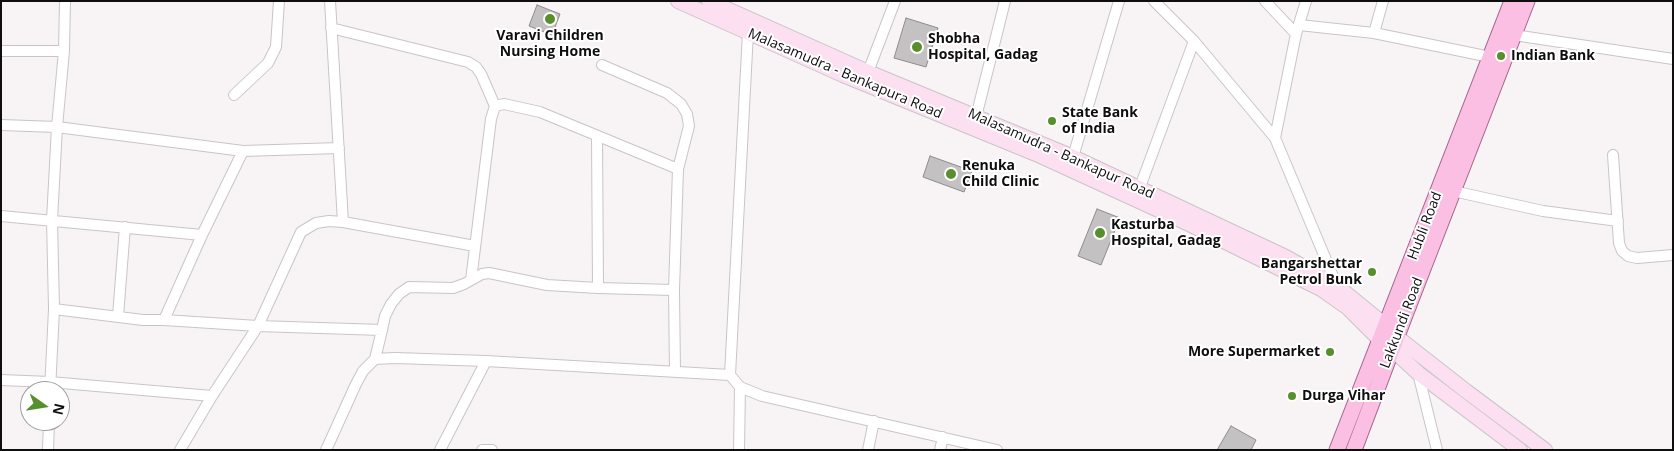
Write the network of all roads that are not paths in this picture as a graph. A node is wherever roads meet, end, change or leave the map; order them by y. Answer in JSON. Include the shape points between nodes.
{"nodes":[{"id":1,"x":65,"y":1,"type":"edge"},
{"id":2,"x":279,"y":1,"type":"edge"},
{"id":3,"x":330,"y":1,"type":"edge"},
{"id":4,"x":678,"y":1,"type":"edge"},
{"id":5,"x":709,"y":1,"type":"edge"},
{"id":6,"x":895,"y":1,"type":"edge"},
{"id":7,"x":1006,"y":1,"type":"edge"},
{"id":8,"x":1119,"y":1,"type":"edge"},
{"id":9,"x":1154,"y":1,"type":"edge"},
{"id":10,"x":1265,"y":1,"type":"edge"},
{"id":11,"x":1306,"y":1,"type":"edge"},
{"id":12,"x":1383,"y":1,"type":"edge"},
{"id":13,"x":1512,"y":1,"type":"edge"},
{"id":14,"x":1527,"y":1,"type":"edge"},
{"id":15,"x":728,"y":5,"type":"edge"},
{"id":16,"x":330,"y":28,"type":"junction"},
{"id":17,"x":1298,"y":30,"type":"junction"},
{"id":18,"x":748,"y":32,"type":"junction"},
{"id":19,"x":1374,"y":33,"type":"junction"},
{"id":20,"x":1514,"y":35,"type":"junction"},
{"id":21,"x":1194,"y":41,"type":"junction"},
{"id":22,"x":64,"y":50,"type":"junction"},
{"id":23,"x":1,"y":51,"type":"edge"},
{"id":24,"x":1490,"y":57,"type":"junction"},
{"id":25,"x":1673,"y":59,"type":"edge"},
{"id":26,"x":602,"y":65,"type":"dead end"},
{"id":27,"x":868,"y":72,"type":"junction"},
{"id":28,"x":234,"y":95,"type":"dead end"},
{"id":29,"x":495,"y":106,"type":"junction"},
{"id":30,"x":976,"y":117,"type":"junction"},
{"id":31,"x":1,"y":125,"type":"edge"},
{"id":32,"x":57,"y":128,"type":"junction"},
{"id":33,"x":597,"y":136,"type":"junction"},
{"id":34,"x":1275,"y":138,"type":"junction"},
{"id":35,"x":339,"y":148,"type":"junction"},
{"id":36,"x":244,"y":151,"type":"junction"},
{"id":37,"x":1614,"y":155,"type":"dead end"},
{"id":38,"x":1073,"y":156,"type":"junction"},
{"id":39,"x":678,"y":169,"type":"junction"},
{"id":40,"x":1140,"y":187,"type":"junction"},
{"id":41,"x":1453,"y":191,"type":"junction"},
{"id":42,"x":1,"y":216,"type":"edge"},
{"id":43,"x":52,"y":220,"type":"junction"},
{"id":44,"x":1618,"y":221,"type":"junction"},
{"id":45,"x":343,"y":222,"type":"junction"},
{"id":46,"x":125,"y":228,"type":"junction"},
{"id":47,"x":202,"y":235,"type":"junction"},
{"id":48,"x":475,"y":246,"type":"junction"},
{"id":49,"x":1673,"y":255,"type":"edge"},
{"id":50,"x":471,"y":280,"type":"junction"},
{"id":51,"x":1337,"y":286,"type":"junction"},
{"id":52,"x":598,"y":288,"type":"junction"},
{"id":53,"x":674,"y":290,"type":"junction"},
{"id":54,"x":54,"y":309,"type":"junction"},
{"id":55,"x":118,"y":316,"type":"junction"},
{"id":56,"x":164,"y":320,"type":"junction"},
{"id":57,"x":258,"y":326,"type":"junction"},
{"id":58,"x":382,"y":330,"type":"junction"},
{"id":59,"x":1389,"y":338,"type":"junction"},
{"id":60,"x":375,"y":360,"type":"junction"},
{"id":61,"x":486,"y":360,"type":"junction"},
{"id":62,"x":675,"y":372,"type":"junction"},
{"id":63,"x":1418,"y":373,"type":"junction"},
{"id":64,"x":730,"y":375,"type":"junction"},
{"id":65,"x":1,"y":380,"type":"edge"},
{"id":66,"x":50,"y":381,"type":"edge"},
{"id":67,"x":20,"y":382,"type":"edge"},
{"id":68,"x":70,"y":387,"type":"edge"},
{"id":69,"x":740,"y":387,"type":"junction"},
{"id":70,"x":212,"y":396,"type":"junction"},
{"id":71,"x":874,"y":421,"type":"junction"},
{"id":72,"x":49,"y":431,"type":"edge"},
{"id":73,"x":943,"y":437,"type":"junction"},
{"id":74,"x":48,"y":450,"type":"edge"},
{"id":75,"x":180,"y":450,"type":"edge"},
{"id":76,"x":326,"y":450,"type":"edge"},
{"id":77,"x":440,"y":450,"type":"edge"},
{"id":78,"x":482,"y":450,"type":"edge"},
{"id":79,"x":490,"y":450,"type":"edge"},
{"id":80,"x":740,"y":450,"type":"edge"},
{"id":81,"x":868,"y":450,"type":"edge"},
{"id":82,"x":940,"y":450,"type":"edge"},
{"id":83,"x":997,"y":450,"type":"edge"},
{"id":84,"x":1336,"y":450,"type":"edge"},
{"id":85,"x":1354,"y":450,"type":"edge"},
{"id":86,"x":1437,"y":450,"type":"edge"},
{"id":87,"x":1520,"y":450,"type":"edge"},
{"id":88,"x":1545,"y":450,"type":"edge"}],
"edges":[{"from":1,"to":22,"type":"street"},
{"from":2,"to":28,"type":"street","via":[[276,47],[268,64]]},
{"from":3,"to":16,"type":"street"},
{"from":4,"to":18,"type":"main road","name":"Malasamudra - Bankapura Road"},
{"from":5,"to":15,"type":"main road","name":"Malasamudra - Bankapur Road"},
{"from":6,"to":27,"type":"street"},
{"from":7,"to":30,"type":"street"},
{"from":8,"to":38,"type":"street"},
{"from":9,"to":21,"type":"street"},
{"from":10,"to":17,"type":"street"},
{"from":11,"to":17,"type":"street"},
{"from":12,"to":19,"type":"street"},
{"from":13,"to":24,"type":"main road","name":"Hubli Road"},
{"from":14,"to":20,"type":"main road","name":"Lakkundi Road"},
{"from":15,"to":27,"type":"main road","name":"Malasamudra - Bankapur Road"},
{"from":16,"to":29,"type":"street","via":[[468,62],[481,74]]},
{"from":16,"to":35,"type":"street"},
{"from":17,"to":19,"type":"street"},
{"from":17,"to":34,"type":"street"},
{"from":18,"to":59,"type":"main road","name":"Malasamudra - Bankapura Road","via":[[843,75],[1036,154],[1200,230],[1321,289]]},
{"from":18,"to":64,"type":"street"},
{"from":19,"to":24,"type":"street"},
{"from":20,"to":25,"type":"street"},
{"from":20,"to":41,"type":"main road","name":"Lakkundi Road"},
{"from":21,"to":34,"type":"street"},
{"from":21,"to":40,"type":"street"},
{"from":22,"to":23,"type":"street"},
{"from":22,"to":32,"type":"street"},
{"from":24,"to":59,"type":"main road","name":"Hubli Road"},
{"from":26,"to":39,"type":"street","via":[[667,93],[681,104],[687,114],[688,126]]},
{"from":27,"to":30,"type":"main road","name":"Malasamudra - Bankapur Road"},
{"from":29,"to":33,"type":"street","via":[[504,104],[540,112]]},
{"from":29,"to":48,"type":"street","via":[[490,119]]},
{"from":30,"to":38,"type":"main road","name":"Malasamudra - Bankapur Road"},
{"from":31,"to":32,"type":"street"},
{"from":32,"to":36,"type":"street"},
{"from":32,"to":43,"type":"street"},
{"from":33,"to":39,"type":"street"},
{"from":33,"to":52,"type":"street"},
{"from":34,"to":51,"type":"street"},
{"from":35,"to":36,"type":"street"},
{"from":35,"to":45,"type":"street"},
{"from":36,"to":47,"type":"street"},
{"from":37,"to":44,"type":"street"},
{"from":38,"to":40,"type":"main road","name":"Malasamudra - Bankapur Road"},
{"from":39,"to":53,"type":"street"},
{"from":40,"to":51,"type":"main road","name":"Malasamudra - Bankapur Road","via":[[1286,257]]},
{"from":41,"to":44,"type":"street","via":[[1543,211]]},
{"from":41,"to":59,"type":"main road","name":"Lakkundi Road"},
{"from":42,"to":43,"type":"street"},
{"from":43,"to":46,"type":"street"},
{"from":43,"to":54,"type":"street"},
{"from":44,"to":49,"type":"street","via":[[1619,242],[1628,256]]},
{"from":45,"to":48,"type":"street"},
{"from":45,"to":57,"type":"street","via":[[316,223],[301,232]]},
{"from":46,"to":47,"type":"street"},
{"from":46,"to":55,"type":"street"},
{"from":47,"to":56,"type":"street"},
{"from":48,"to":50,"type":"street"},
{"from":50,"to":52,"type":"street","via":[[490,273],[547,285]]},
{"from":50,"to":58,"type":"street","via":[[453,288],[409,287],[391,304]]},
{"from":51,"to":59,"type":"main road","name":"Malasamudra - Bankapur Road"},
{"from":52,"to":53,"type":"street"},
{"from":53,"to":62,"type":"street"},
{"from":54,"to":55,"type":"street"},
{"from":54,"to":66,"type":"street"},
{"from":55,"to":56,"type":"street"},
{"from":56,"to":57,"type":"street"},
{"from":57,"to":58,"type":"street"},
{"from":57,"to":70,"type":"street"},
{"from":58,"to":60,"type":"street"},
{"from":59,"to":63,"type":"main road"},
{"from":59,"to":84,"type":"main road","name":"Hubli Road"},
{"from":59,"to":85,"type":"main road","name":"Lakkundi Road"},
{"from":59,"to":88,"type":"main road"},
{"from":60,"to":61,"type":"street"},
{"from":60,"to":76,"type":"street","via":[[363,371]]},
{"from":61,"to":62,"type":"street"},
{"from":61,"to":77,"type":"street"},
{"from":62,"to":64,"type":"street"},
{"from":63,"to":86,"type":"street"},
{"from":63,"to":87,"type":"main road"},
{"from":64,"to":69,"type":"street"},
{"from":65,"to":67,"type":"street"},
{"from":68,"to":70,"type":"street"},
{"from":69,"to":71,"type":"street","via":[[762,396]]},
{"from":69,"to":80,"type":"street"},
{"from":70,"to":75,"type":"street"},
{"from":71,"to":73,"type":"street"},
{"from":71,"to":81,"type":"street"},
{"from":72,"to":74,"type":"street"},
{"from":73,"to":82,"type":"street"},
{"from":73,"to":83,"type":"street"},
{"from":78,"to":79,"type":"street"}]}
